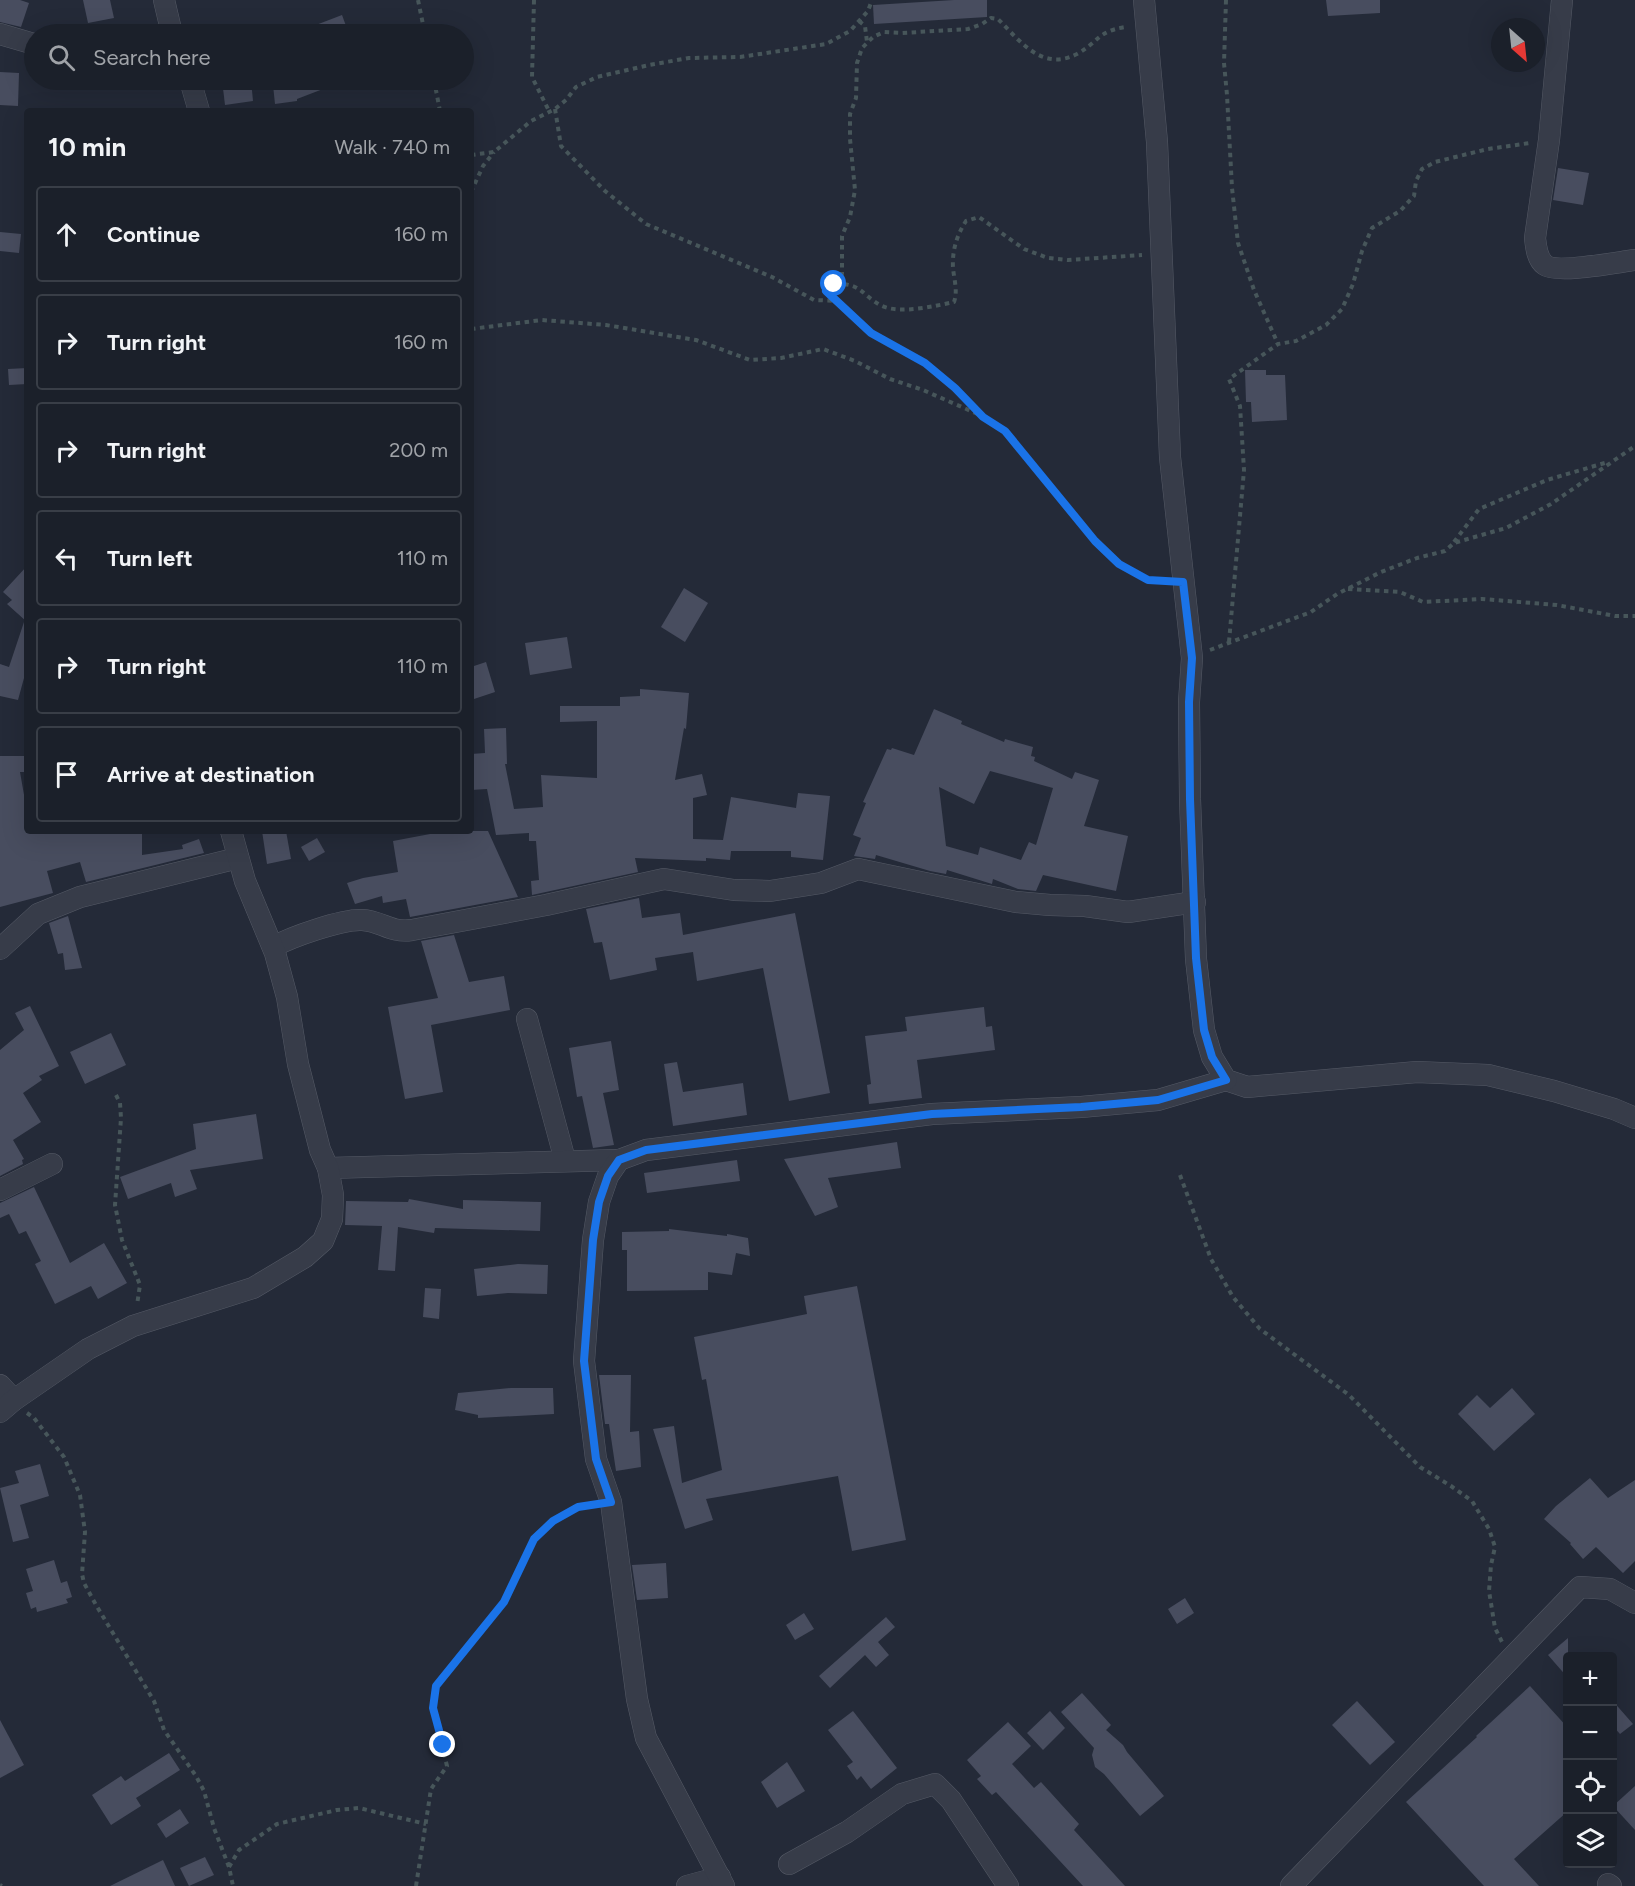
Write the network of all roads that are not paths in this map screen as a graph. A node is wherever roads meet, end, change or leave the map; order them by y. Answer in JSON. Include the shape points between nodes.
{"nodes":[{"id":1,"x":164,"y":0,"type":"edge"},
{"id":2,"x":1144,"y":0,"type":"edge"},
{"id":3,"x":1562,"y":0,"type":"edge"},
{"id":4,"x":170,"y":24,"type":"edge"},
{"id":5,"x":0,"y":34,"type":"edge"},
{"id":6,"x":24,"y":41,"type":"edge"},
{"id":7,"x":193,"y":90,"type":"edge"},
{"id":8,"x":198,"y":108,"type":"edge"},
{"id":9,"x":1635,"y":260,"type":"edge"},
{"id":10,"x":232,"y":834,"type":"edge"},
{"id":11,"x":238,"y":858,"type":"junction"},
{"id":12,"x":1195,"y":902,"type":"junction"},
{"id":13,"x":273,"y":947,"type":"junction"},
{"id":14,"x":0,"y":949,"type":"edge"},
{"id":15,"x":527,"y":1019,"type":"dead end"},
{"id":16,"x":1226,"y":1080,"type":"junction"},
{"id":17,"x":1635,"y":1118,"type":"edge"},
{"id":18,"x":565,"y":1160,"type":"junction"},
{"id":19,"x":619,"y":1160,"type":"junction"},
{"id":20,"x":52,"y":1164,"type":"dead end"},
{"id":21,"x":328,"y":1167,"type":"junction"},
{"id":22,"x":0,"y":1190,"type":"edge"},
{"id":23,"x":6,"y":1400,"type":"edge"},
{"id":24,"x":1635,"y":1603,"type":"edge"},
{"id":25,"x":789,"y":1864,"type":"dead end"},
{"id":26,"x":722,"y":1881,"type":"edge"},
{"id":27,"x":687,"y":1886,"type":"edge"},
{"id":28,"x":1008,"y":1886,"type":"edge"},
{"id":29,"x":1291,"y":1886,"type":"edge"}],
"edges":[{"from":1,"to":4,"type":"street"},
{"from":2,"to":12,"type":"street","via":[[1157,142],[1170,457],[1192,658],[1190,799]]},
{"from":3,"to":9,"type":"street","via":[[1535,238],[1537,253],[1544,264],[1557,269]]},
{"from":5,"to":6,"type":"street"},
{"from":7,"to":8,"type":"street"},
{"from":10,"to":11,"type":"street"},
{"from":11,"to":13,"type":"street"},
{"from":11,"to":14,"type":"street","via":[[55,906],[38,914]]},
{"from":12,"to":13,"type":"street","via":[[1128,912],[1016,902],[858,869],[820,882],[770,891],[734,890],[664,879],[399,932],[362,920],[347,921],[289,938]]},
{"from":12,"to":16,"type":"street","via":[[1204,1030],[1212,1057]]},
{"from":13,"to":21,"type":"street","via":[[309,1111]]},
{"from":15,"to":18,"type":"street"},
{"from":16,"to":17,"type":"street","via":[[1247,1087],[1417,1072],[1488,1075],[1554,1091]]},
{"from":16,"to":19,"type":"street","via":[[1158,1100],[932,1114],[646,1150]]},
{"from":18,"to":19,"type":"street"},
{"from":18,"to":21,"type":"street"},
{"from":19,"to":26,"type":"street","via":[[608,1176],[599,1202],[593,1240],[584,1361],[596,1459],[611,1502],[637,1699],[646,1738]]},
{"from":20,"to":22,"type":"street"},
{"from":21,"to":23,"type":"street","via":[[332,1219],[323,1241],[305,1257],[253,1288],[133,1326]]},
{"from":24,"to":29,"type":"street","via":[[1610,1588],[1580,1587]]},
{"from":25,"to":28,"type":"street","via":[[847,1832],[902,1794],[935,1784],[951,1800]]},
{"from":26,"to":27,"type":"street"}]}
